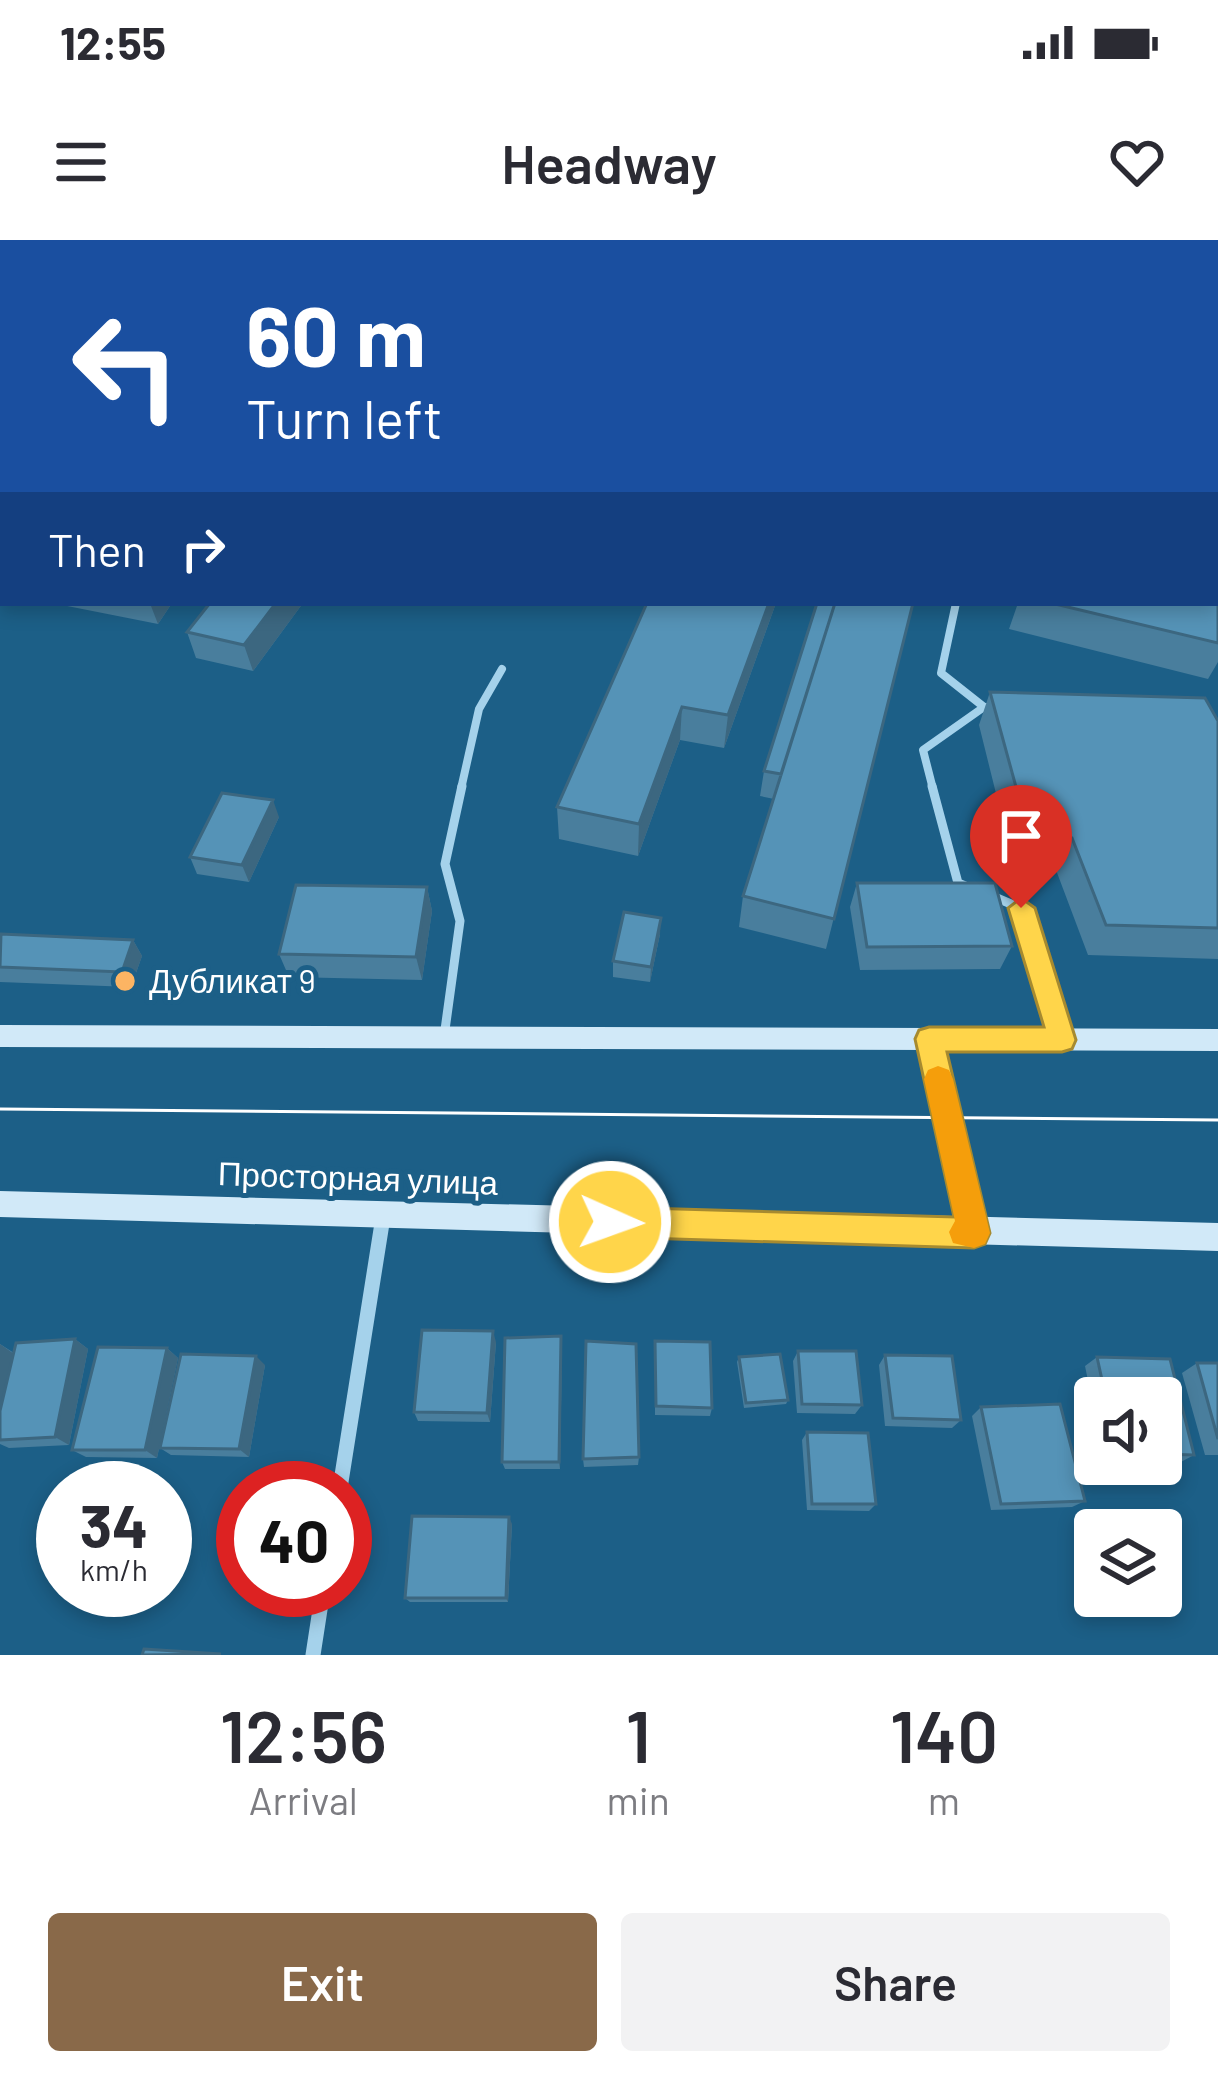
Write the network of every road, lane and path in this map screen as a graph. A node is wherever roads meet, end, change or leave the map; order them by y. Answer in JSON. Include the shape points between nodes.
{"nodes":[{"id":1,"x":955,"y":606,"type":"edge"},
{"id":2,"x":502,"y":669,"type":"dead end"},
{"id":3,"x":984,"y":706,"type":"junction"},
{"id":4,"x":1006,"y":707,"type":"edge"},
{"id":5,"x":0,"y":1036,"type":"edge"},
{"id":6,"x":443,"y":1037,"type":"junction"},
{"id":7,"x":929,"y":1039,"type":"junction"},
{"id":8,"x":1062,"y":1040,"type":"junction"},
{"id":9,"x":1218,"y":1040,"type":"edge"},
{"id":10,"x":0,"y":1204,"type":"edge"},
{"id":11,"x":383,"y":1215,"type":"junction"},
{"id":12,"x":974,"y":1233,"type":"junction"},
{"id":13,"x":1218,"y":1237,"type":"edge"},
{"id":14,"x":344,"y":1461,"type":"edge"},
{"id":15,"x":319,"y":1617,"type":"edge"},
{"id":16,"x":313,"y":1655,"type":"edge"}],
"edges":[{"from":1,"to":3,"type":"lane","via":[[941,673]]},
{"from":2,"to":6,"type":"lane","via":[[479,709],[445,864],[460,921]]},
{"from":3,"to":4,"type":"lane"},
{"from":3,"to":8,"type":"lane","via":[[923,749],[958,883],[1021,908]]},
{"from":5,"to":6,"type":"street"},
{"from":6,"to":7,"type":"street"},
{"from":7,"to":8,"type":"street"},
{"from":7,"to":12,"type":"lane"},
{"from":8,"to":9,"type":"street"},
{"from":10,"to":11,"type":"street","name":"Просторная улица"},
{"from":11,"to":12,"type":"street","name":"Просторная улица"},
{"from":11,"to":14,"type":"street"},
{"from":12,"to":13,"type":"street","name":"Просторная улица"},
{"from":15,"to":16,"type":"street"}]}
